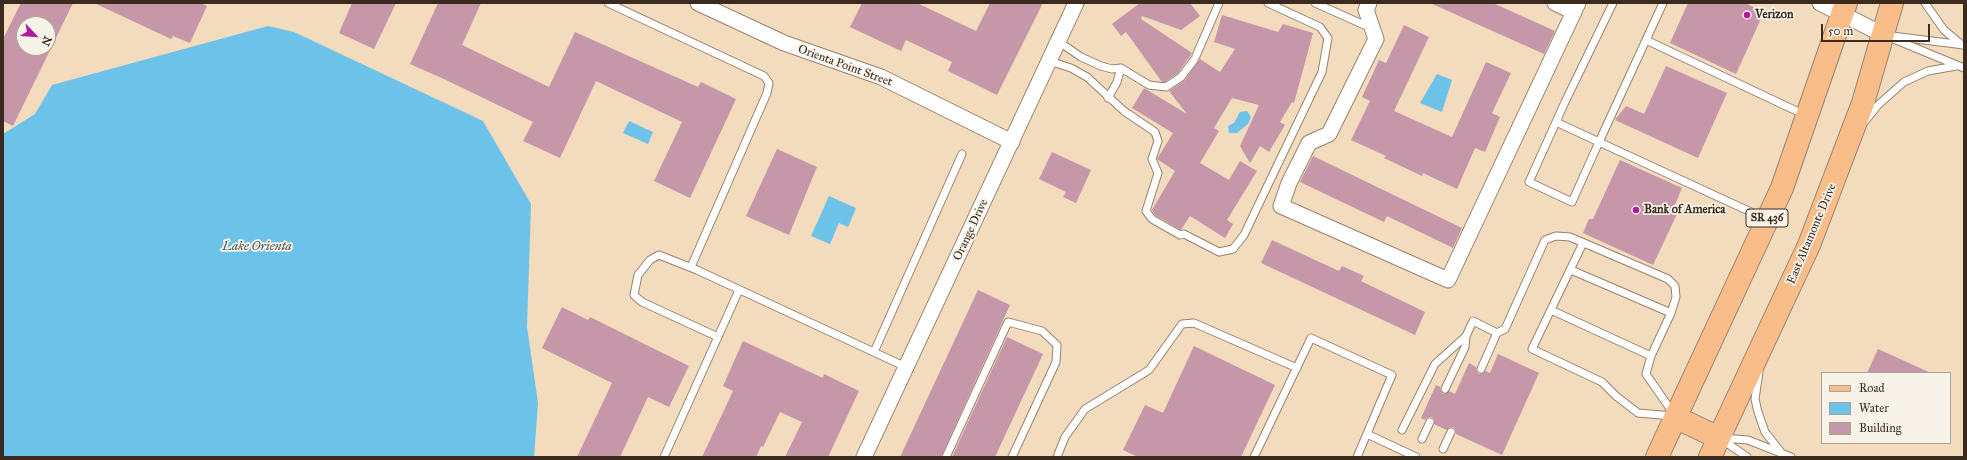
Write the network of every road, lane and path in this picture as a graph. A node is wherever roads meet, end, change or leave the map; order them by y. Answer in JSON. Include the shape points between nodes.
{"nodes":[{"id":1,"x":608,"y":3,"type":"edge"},
{"id":2,"x":698,"y":3,"type":"edge"},
{"id":3,"x":1076,"y":3,"type":"edge"},
{"id":4,"x":1219,"y":3,"type":"edge"},
{"id":5,"x":1268,"y":3,"type":"edge"},
{"id":6,"x":1315,"y":3,"type":"edge"},
{"id":7,"x":1554,"y":3,"type":"edge"},
{"id":8,"x":1613,"y":3,"type":"edge"},
{"id":9,"x":1663,"y":3,"type":"edge"},
{"id":10,"x":1820,"y":3,"type":"edge"},
{"id":11,"x":1892,"y":3,"type":"edge"},
{"id":12,"x":1925,"y":3,"type":"edge"},
{"id":13,"x":1367,"y":6,"type":"edge"},
{"id":14,"x":1576,"y":7,"type":"edge"},
{"id":15,"x":1845,"y":8,"type":"edge"},
{"id":16,"x":1372,"y":29,"type":"junction"},
{"id":17,"x":1884,"y":34,"type":"junction"},
{"id":18,"x":1646,"y":40,"type":"junction"},
{"id":19,"x":1058,"y":42,"type":"junction"},
{"id":20,"x":1963,"y":45,"type":"edge"},
{"id":21,"x":1049,"y":61,"type":"junction"},
{"id":22,"x":1956,"y":66,"type":"junction"},
{"id":23,"x":1121,"y":68,"type":"junction"},
{"id":24,"x":1964,"y":68,"type":"edge"},
{"id":25,"x":1108,"y":98,"type":"junction"},
{"id":26,"x":1807,"y":116,"type":"junction"},
{"id":27,"x":1556,"y":122,"type":"junction"},
{"id":28,"x":1851,"y":138,"type":"junction"},
{"id":29,"x":1012,"y":142,"type":"junction"},
{"id":30,"x":1599,"y":142,"type":"junction"},
{"id":31,"x":962,"y":154,"type":"dead end"},
{"id":32,"x":1767,"y":220,"type":"junction"},
{"id":33,"x":1583,"y":243,"type":"junction"},
{"id":34,"x":691,"y":268,"type":"junction"},
{"id":35,"x":1571,"y":270,"type":"junction"},
{"id":36,"x":739,"y":290,"type":"junction"},
{"id":37,"x":1551,"y":310,"type":"junction"},
{"id":38,"x":1671,"y":313,"type":"junction"},
{"id":39,"x":1497,"y":333,"type":"junction"},
{"id":40,"x":1466,"y":336,"type":"junction"},
{"id":41,"x":718,"y":337,"type":"junction"},
{"id":42,"x":1763,"y":346,"type":"junction"},
{"id":43,"x":874,"y":352,"type":"junction"},
{"id":44,"x":1651,"y":356,"type":"junction"},
{"id":45,"x":906,"y":367,"type":"junction"},
{"id":46,"x":1297,"y":368,"type":"junction"},
{"id":47,"x":1480,"y":369,"type":"dead end"},
{"id":48,"x":1445,"y":390,"type":"dead end"},
{"id":49,"x":1675,"y":417,"type":"junction"},
{"id":50,"x":1430,"y":422,"type":"dead end"},
{"id":51,"x":1402,"y":430,"type":"dead end"},
{"id":52,"x":1451,"y":432,"type":"dead end"},
{"id":53,"x":1367,"y":434,"type":"junction"},
{"id":54,"x":1422,"y":439,"type":"dead end"},
{"id":55,"x":1715,"y":448,"type":"edge"},
{"id":56,"x":1443,"y":450,"type":"dead end"},
{"id":57,"x":1780,"y":451,"type":"junction"},
{"id":58,"x":664,"y":457,"type":"edge"},
{"id":59,"x":864,"y":457,"type":"edge"},
{"id":60,"x":946,"y":457,"type":"edge"},
{"id":61,"x":1012,"y":457,"type":"edge"},
{"id":62,"x":1057,"y":457,"type":"edge"},
{"id":63,"x":1254,"y":457,"type":"edge"},
{"id":64,"x":1357,"y":457,"type":"edge"},
{"id":65,"x":1416,"y":457,"type":"edge"},
{"id":66,"x":1657,"y":457,"type":"edge"},
{"id":67,"x":1747,"y":457,"type":"edge"},
{"id":68,"x":1791,"y":457,"type":"edge"}],
"edges":[{"from":1,"to":34,"type":"lane","via":[[764,76],[769,83],[767,93]]},
{"from":2,"to":29,"type":"street","name":"Orienta Point Street","via":[[784,43],[881,77]]},
{"from":3,"to":19,"type":"street","name":"Orange Drive"},
{"from":4,"to":23,"type":"lane","via":[[1195,58],[1181,77],[1166,87],[1149,84]]},
{"from":5,"to":25,"type":"lane","via":[[1320,27],[1328,38],[1322,72],[1244,235],[1233,249],[1219,252],[1152,219],[1146,211],[1158,173],[1152,159],[1158,141],[1155,132]]},
{"from":6,"to":16,"type":"lane"},
{"from":7,"to":14,"type":"street"},
{"from":8,"to":27,"type":"lane"},
{"from":9,"to":18,"type":"lane"},
{"from":10,"to":15,"type":"street"},
{"from":11,"to":17,"type":"main road","name":"East Altamonte Drive"},
{"from":12,"to":20,"type":"lane","via":[[1944,30]]},
{"from":13,"to":16,"type":"street"},
{"from":14,"to":16,"type":"street","via":[[1448,280],[1281,206],[1309,143],[1329,134],[1376,40]]},
{"from":15,"to":17,"type":"street"},
{"from":15,"to":26,"type":"main road","number":"SR 436"},
{"from":17,"to":20,"type":"lane"},
{"from":17,"to":22,"type":"lane"},
{"from":17,"to":28,"type":"main road","name":"East Altamonte Drive"},
{"from":18,"to":26,"type":"lane"},
{"from":18,"to":30,"type":"lane"},
{"from":19,"to":21,"type":"street","name":"Orange Drive"},
{"from":19,"to":23,"type":"lane","via":[[1101,66]]},
{"from":21,"to":25,"type":"lane","via":[[1072,68],[1087,77]]},
{"from":21,"to":29,"type":"street","name":"Orange Drive"},
{"from":22,"to":24,"type":"lane"},
{"from":22,"to":28,"type":"lane","via":[[1928,71],[1904,82],[1878,105]]},
{"from":23,"to":25,"type":"lane"},
{"from":26,"to":32,"type":"main road","number":"SR 436","via":[[1782,188]]},
{"from":27,"to":30,"type":"lane"},
{"from":27,"to":30,"type":"lane","via":[[1529,182],[1536,186],[1572,202]]},
{"from":28,"to":42,"type":"main road","name":"East Altamonte Drive","via":[[1809,245]]},
{"from":29,"to":45,"type":"street","name":"Orange Drive"},
{"from":30,"to":32,"type":"lane"},
{"from":31,"to":43,"type":"lane"},
{"from":32,"to":49,"type":"main road","number":"SR 436"},
{"from":33,"to":35,"type":"lane"},
{"from":33,"to":38,"type":"lane","via":[[1668,279],[1675,286],[1676,297]]},
{"from":33,"to":39,"type":"lane","via":[[1570,237],[1556,236],[1545,240],[1505,329]]},
{"from":34,"to":36,"type":"lane"},
{"from":34,"to":41,"type":"lane","via":[[659,256],[650,260],[638,275],[634,295],[642,302]]},
{"from":35,"to":37,"type":"lane"},
{"from":35,"to":38,"type":"lane"},
{"from":36,"to":41,"type":"lane"},
{"from":36,"to":43,"type":"lane"},
{"from":37,"to":44,"type":"lane"},
{"from":37,"to":49,"type":"lane","via":[[1532,349],[1602,382],[1638,412]]},
{"from":38,"to":44,"type":"lane"},
{"from":39,"to":40,"type":"lane","via":[[1473,321]]},
{"from":39,"to":47,"type":"lane"},
{"from":40,"to":48,"type":"lane","via":[[1465,347]]},
{"from":40,"to":51,"type":"lane","via":[[1435,364]]},
{"from":41,"to":58,"type":"lane"},
{"from":42,"to":55,"type":"main road","name":"East Altamonte Drive"},
{"from":42,"to":57,"type":"lane","via":[[1755,399],[1765,432]]},
{"from":43,"to":45,"type":"lane"},
{"from":44,"to":49,"type":"lane","via":[[1646,374]]},
{"from":45,"to":59,"type":"street","name":"Orange Drive"},
{"from":46,"to":53,"type":"lane","via":[[1311,338],[1392,375]]},
{"from":46,"to":62,"type":"lane","via":[[1194,323],[1182,324],[1149,370],[1085,409],[1065,437]]},
{"from":46,"to":63,"type":"lane"},
{"from":49,"to":55,"type":"main road"},
{"from":49,"to":66,"type":"main road","number":"SR 436"},
{"from":50,"to":54,"type":"lane"},
{"from":52,"to":56,"type":"lane"},
{"from":53,"to":64,"type":"lane"},
{"from":53,"to":65,"type":"lane"},
{"from":55,"to":57,"type":"lane","via":[[1747,440]]},
{"from":55,"to":67,"type":"lane"},
{"from":57,"to":68,"type":"lane"},
{"from":60,"to":61,"type":"lane","via":[[1008,322],[1042,331],[1057,345],[1056,362]]}]}
